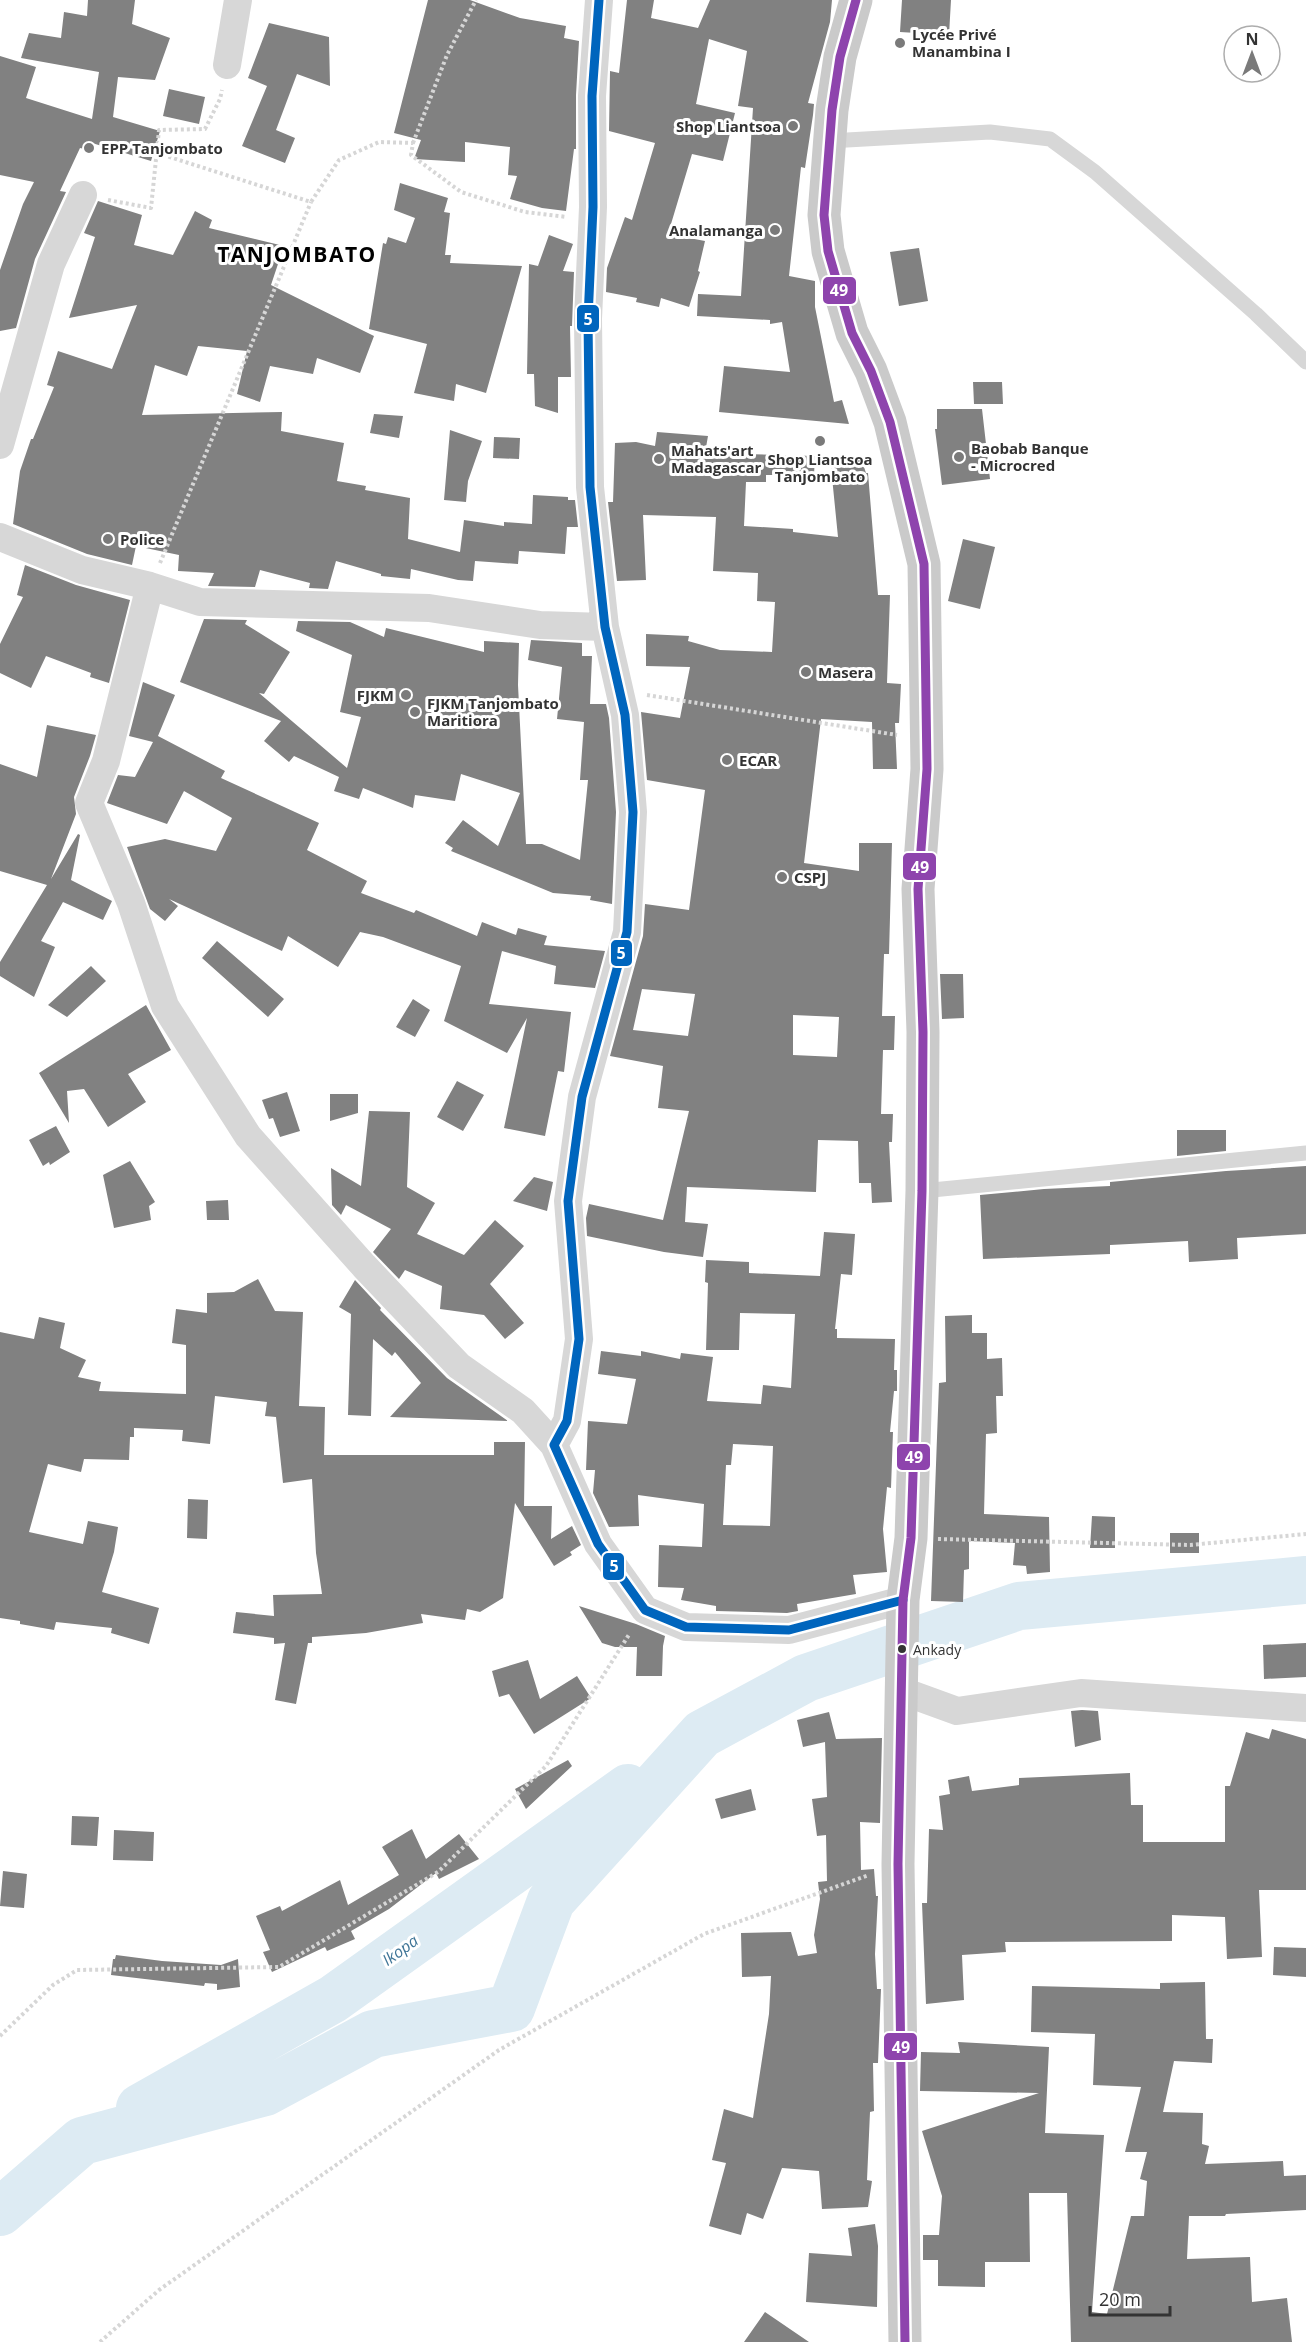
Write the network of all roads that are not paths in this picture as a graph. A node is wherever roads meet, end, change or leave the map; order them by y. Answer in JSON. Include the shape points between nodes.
{"nodes":[{"id":1,"x":238,"y":0,"type":"edge"},
{"id":2,"x":599,"y":0,"type":"edge"},
{"id":3,"x":856,"y":0,"type":"edge"},
{"id":4,"x":227,"y":65,"type":"road end"},
{"id":5,"x":830,"y":141,"type":"junction"},
{"id":6,"x":83,"y":195,"type":"road end"},
{"id":7,"x":1306,"y":362,"type":"edge"},
{"id":8,"x":0,"y":445,"type":"edge"},
{"id":9,"x":0,"y":537,"type":"edge"},
{"id":10,"x":150,"y":586,"type":"junction"},
{"id":11,"x":605,"y":627,"type":"junction"},
{"id":12,"x":1306,"y":1153,"type":"edge"},
{"id":13,"x":922,"y":1191,"type":"junction"},
{"id":14,"x":554,"y":1445,"type":"junction"},
{"id":15,"x":903,"y":1600,"type":"junction"},
{"id":16,"x":902,"y":1691,"type":"junction"},
{"id":17,"x":1306,"y":1708,"type":"edge"},
{"id":18,"x":905,"y":2342,"type":"edge"}],
"edges":[{"from":1,"to":4,"type":"street"},
{"from":2,"to":11,"type":"street","via":[[592,96],[588,319],[590,487]]},
{"from":3,"to":5,"type":"main road","via":[[840,57]]},
{"from":5,"to":7,"type":"lane","via":[[990,132],[1050,139],[1095,172]]},
{"from":5,"to":13,"type":"main road","via":[[824,215],[828,251],[852,333],[890,422],[924,564],[927,769],[918,889],[923,1032]]},
{"from":6,"to":8,"type":"street","via":[[51,264]]},
{"from":9,"to":10,"type":"street","via":[[82,570]]},
{"from":10,"to":11,"type":"street","via":[[200,602],[429,608],[540,625]]},
{"from":10,"to":14,"type":"street","via":[[106,761],[89,803],[131,903],[165,1006],[248,1136],[459,1366],[523,1411]]},
{"from":11,"to":14,"type":"street","via":[[625,715],[633,812],[627,932],[582,1097],[568,1202],[579,1339],[567,1421]]},
{"from":12,"to":13,"type":"lane"},
{"from":13,"to":15,"type":"main road","via":[[911,1538]]},
{"from":14,"to":15,"type":"street","via":[[598,1544],[645,1610],[686,1627],[789,1630]]},
{"from":15,"to":16,"type":"main road"},
{"from":16,"to":17,"type":"street","via":[[957,1711],[1081,1694]]},
{"from":16,"to":18,"type":"main road","via":[[898,1864]]}]}
